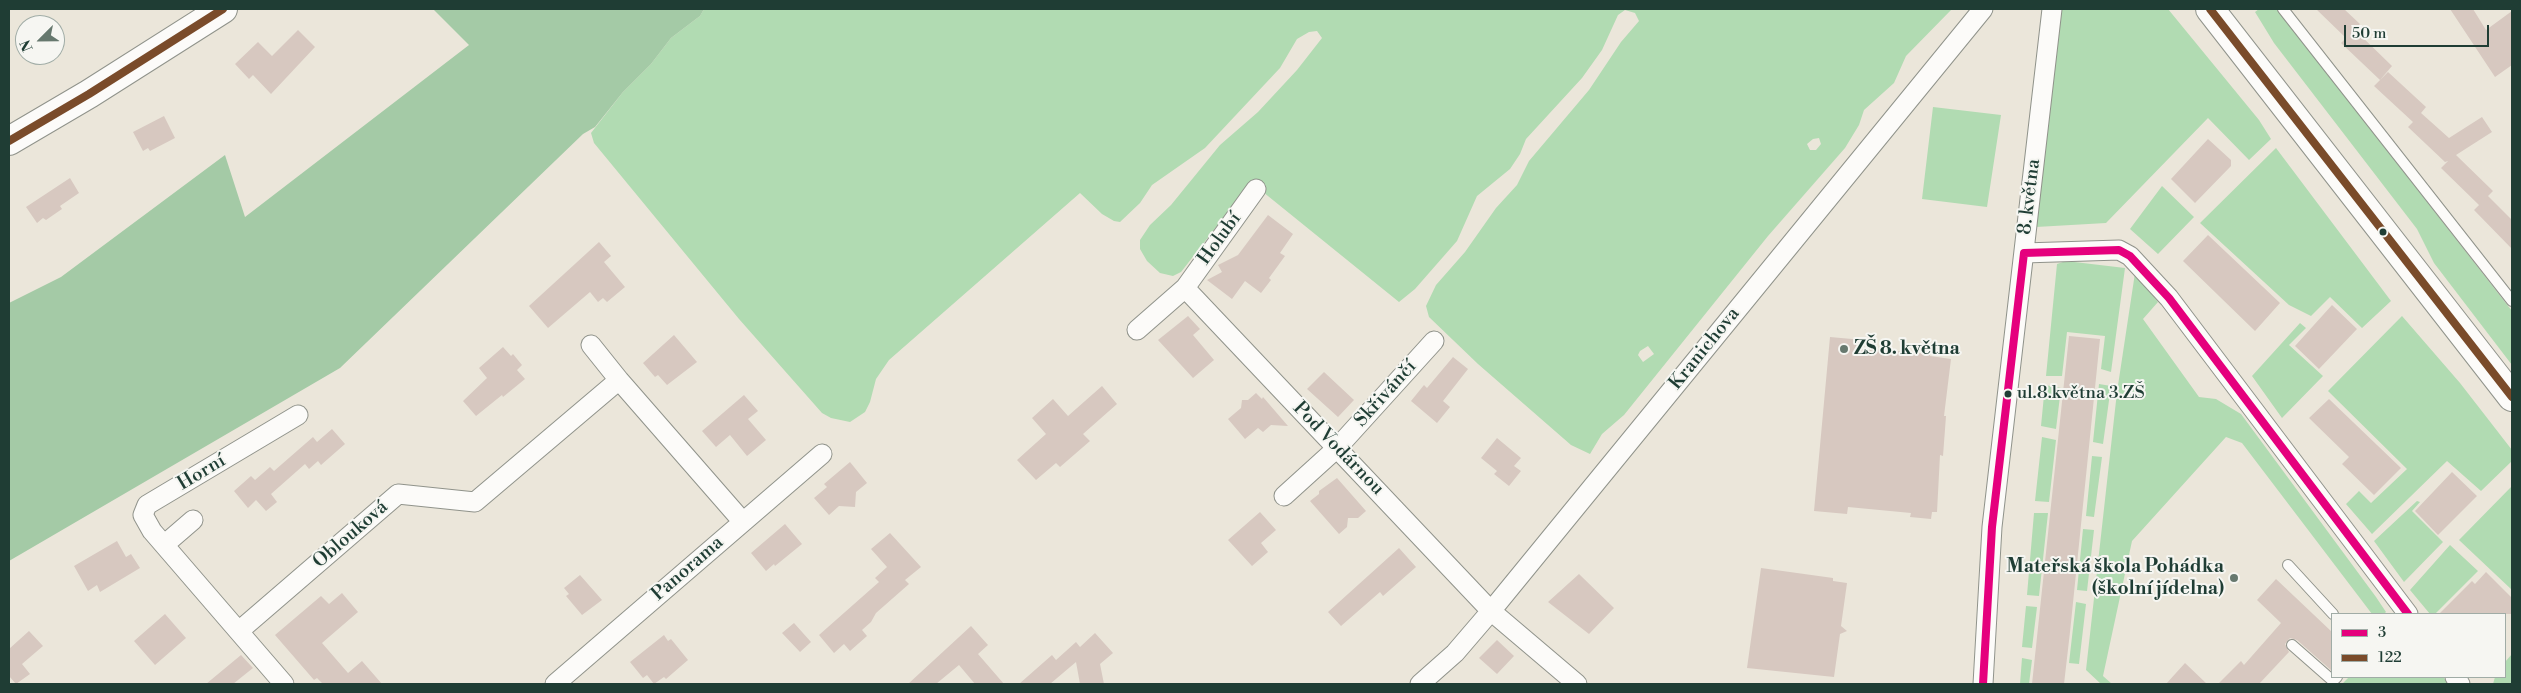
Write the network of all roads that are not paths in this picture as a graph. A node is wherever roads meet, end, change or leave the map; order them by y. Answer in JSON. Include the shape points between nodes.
{"nodes":[{"id":1,"x":223,"y":9,"type":"edge"},
{"id":2,"x":1983,"y":9,"type":"edge"},
{"id":3,"x":2052,"y":9,"type":"edge"},
{"id":4,"x":2210,"y":9,"type":"edge"},
{"id":5,"x":2283,"y":9,"type":"edge"},
{"id":6,"x":9,"y":141,"type":"edge"},
{"id":7,"x":1256,"y":189,"type":"dead end"},
{"id":8,"x":2024,"y":254,"type":"junction"},
{"id":9,"x":1185,"y":288,"type":"junction"},
{"id":10,"x":2512,"y":301,"type":"edge"},
{"id":11,"x":1137,"y":330,"type":"dead end"},
{"id":12,"x":1434,"y":341,"type":"dead end"},
{"id":13,"x":591,"y":345,"type":"dead end"},
{"id":14,"x":619,"y":380,"type":"junction"},
{"id":15,"x":2512,"y":398,"type":"edge"},
{"id":16,"x":298,"y":415,"type":"dead end"},
{"id":17,"x":1337,"y":448,"type":"junction"},
{"id":18,"x":822,"y":454,"type":"dead end"},
{"id":19,"x":1284,"y":496,"type":"dead end"},
{"id":20,"x":193,"y":520,"type":"dead end"},
{"id":21,"x":743,"y":522,"type":"junction"},
{"id":22,"x":164,"y":546,"type":"junction"},
{"id":23,"x":2288,"y":565,"type":"dead end"},
{"id":24,"x":1491,"y":610,"type":"junction"},
{"id":25,"x":2402,"y":612,"type":"edge"},
{"id":26,"x":2332,"y":613,"type":"edge"},
{"id":27,"x":239,"y":631,"type":"junction"},
{"id":28,"x":2292,"y":645,"type":"dead end"},
{"id":29,"x":2336,"y":678,"type":"edge"},
{"id":30,"x":284,"y":684,"type":"edge"},
{"id":31,"x":555,"y":684,"type":"edge"},
{"id":32,"x":1420,"y":684,"type":"edge"},
{"id":33,"x":1577,"y":684,"type":"edge"},
{"id":34,"x":1982,"y":684,"type":"edge"}],
"edges":[{"from":1,"to":6,"type":"main road"},
{"from":2,"to":24,"type":"street","name":"Kranichova"},
{"from":3,"to":8,"type":"street","name":"8. května"},
{"from":4,"to":15,"type":"main road"},
{"from":5,"to":10,"type":"lane"},
{"from":7,"to":9,"type":"street","name":"Holubí"},
{"from":8,"to":25,"type":"street","via":[[2119,250],[2130,256],[2169,298]]},
{"from":8,"to":34,"type":"street","name":"8. května","via":[[1992,527]]},
{"from":9,"to":11,"type":"street","name":"Holubí"},
{"from":9,"to":17,"type":"street","name":"Pod Vodárnou"},
{"from":12,"to":17,"type":"street","name":"Skřivánčí"},
{"from":13,"to":14,"type":"street"},
{"from":14,"to":21,"type":"street"},
{"from":14,"to":27,"type":"street","name":"Oblouková","via":[[475,502],[398,494]]},
{"from":16,"to":22,"type":"street","name":"Horní","via":[[147,505],[142,515]]},
{"from":17,"to":19,"type":"street","name":"Skřivánčí"},
{"from":17,"to":24,"type":"street","name":"Pod Vodárnou"},
{"from":18,"to":21,"type":"street","name":"Panorama"},
{"from":20,"to":22,"type":"street","name":"Horní"},
{"from":21,"to":31,"type":"street","name":"Panorama"},
{"from":22,"to":27,"type":"street","name":"Horní"},
{"from":23,"to":26,"type":"lane"},
{"from":24,"to":32,"type":"street","name":"Kranichova","via":[[1455,653]]},
{"from":24,"to":33,"type":"street","name":"Pod Vodárnou"},
{"from":27,"to":30,"type":"street","name":"Horní"},
{"from":28,"to":29,"type":"lane","via":[[2333,681]]}]}
